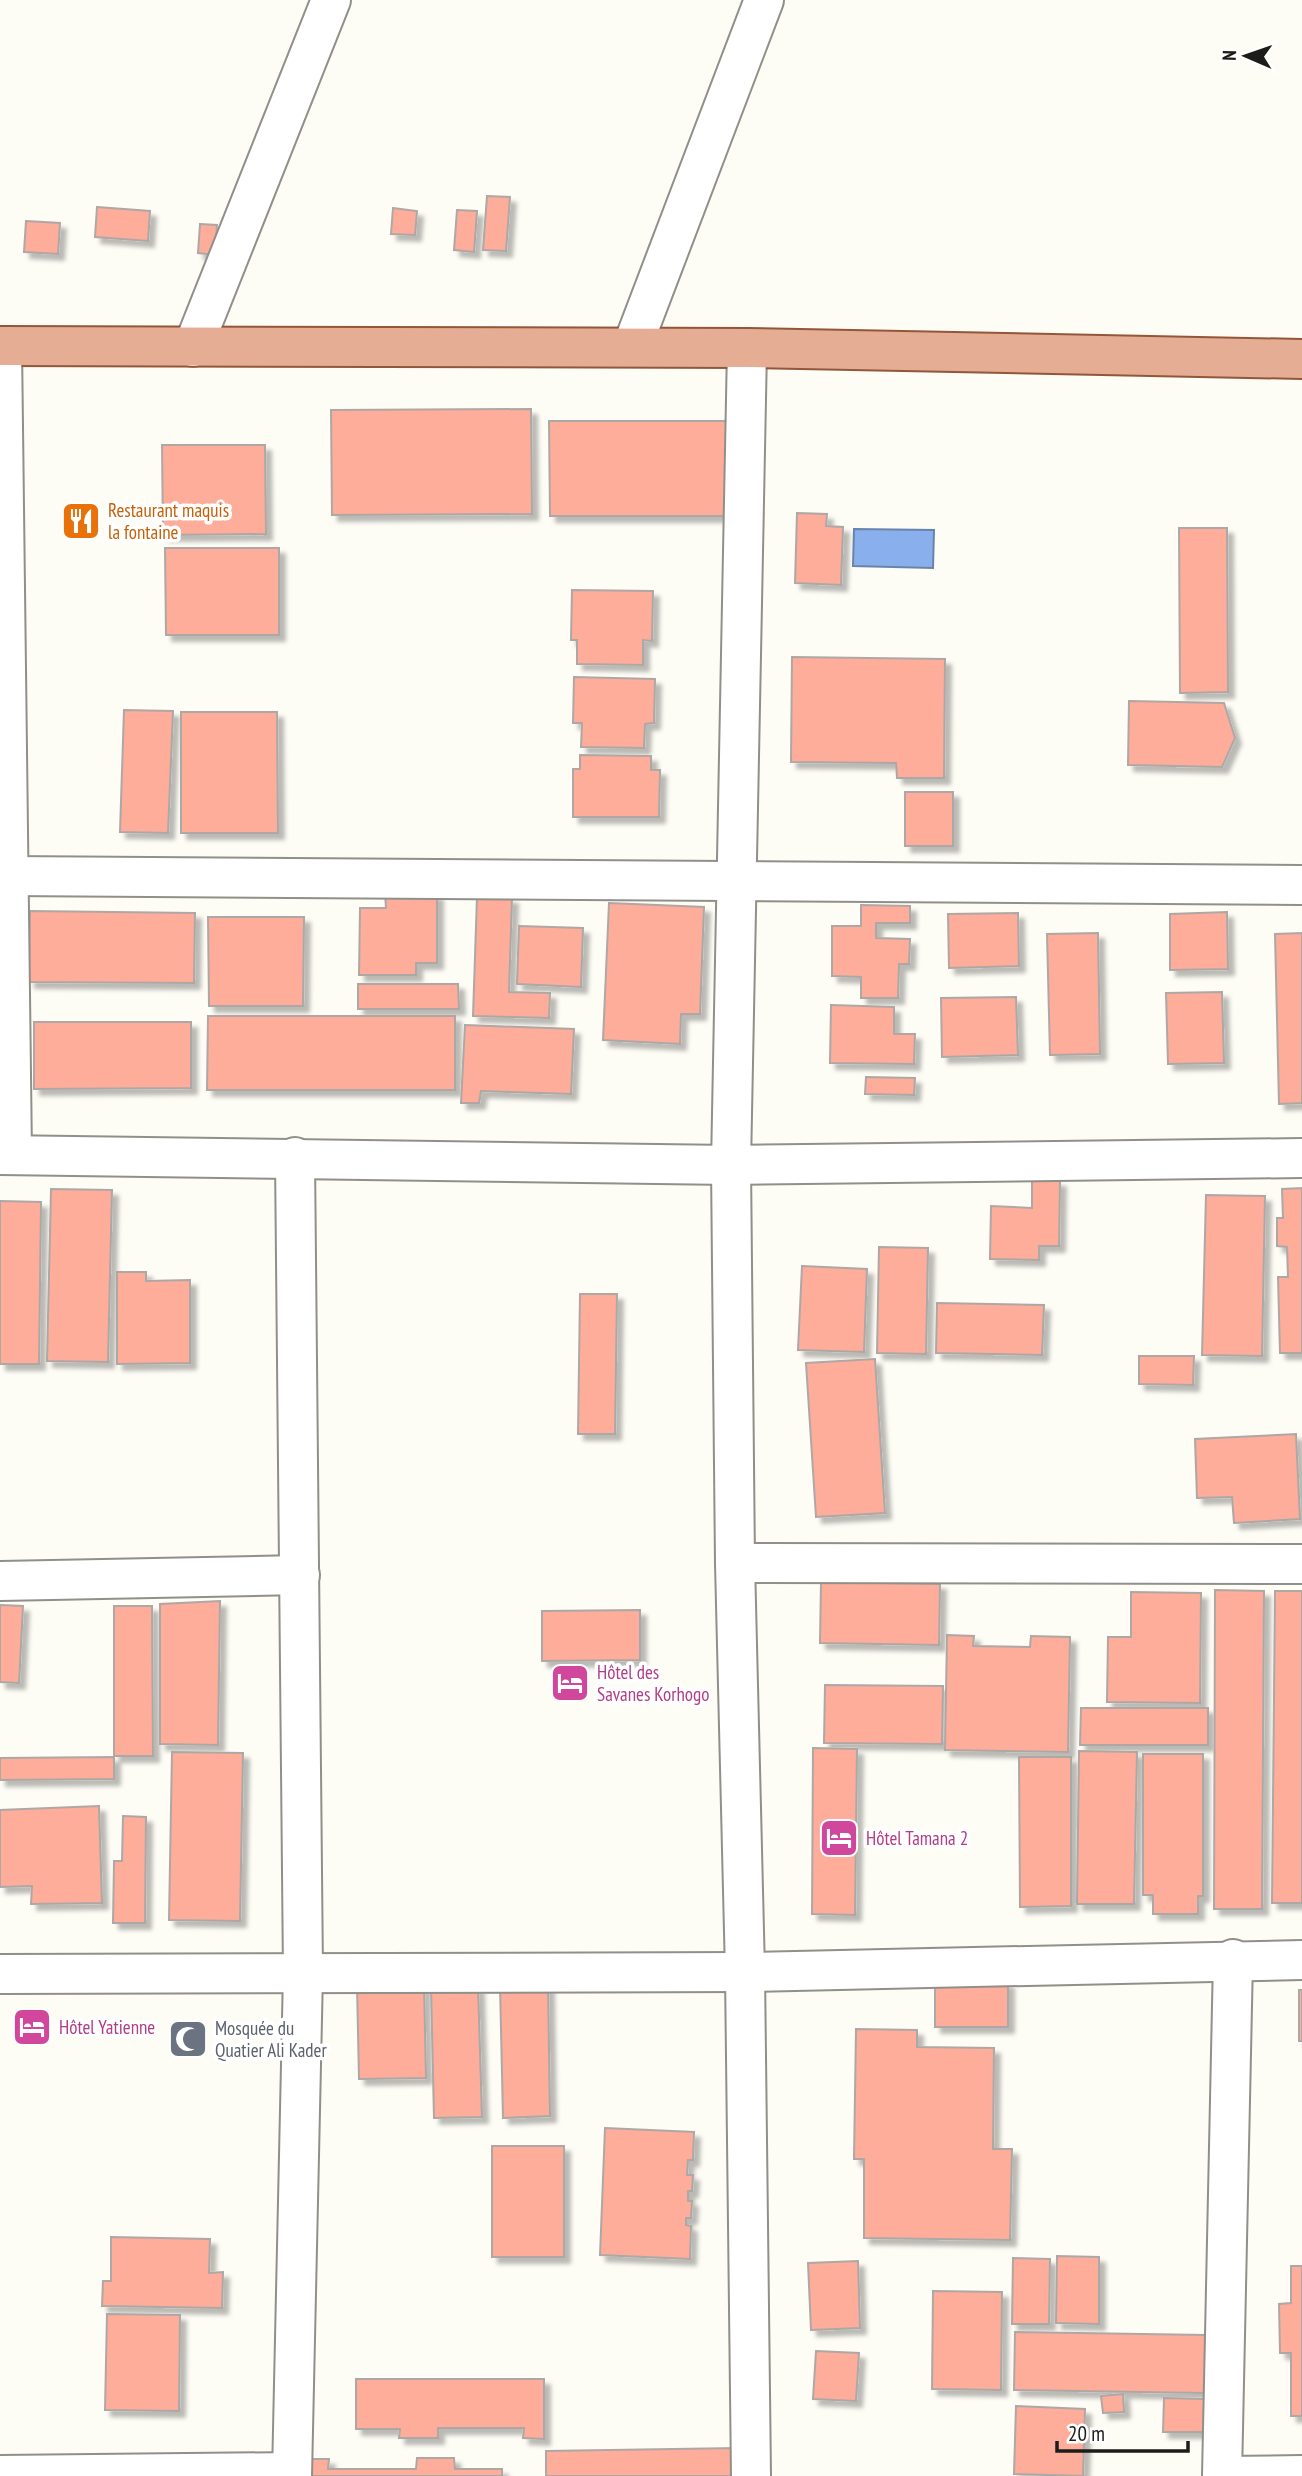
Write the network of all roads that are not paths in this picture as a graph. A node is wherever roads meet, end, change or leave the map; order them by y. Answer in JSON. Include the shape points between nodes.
{"nodes":[{"id":1,"x":331,"y":0,"type":"edge"},
{"id":2,"x":764,"y":0,"type":"edge"},
{"id":3,"x":1,"y":346,"type":"edge"},
{"id":4,"x":193,"y":346,"type":"junction"},
{"id":5,"x":632,"y":347,"type":"junction"},
{"id":6,"x":747,"y":348,"type":"junction"},
{"id":7,"x":1302,"y":359,"type":"edge"},
{"id":8,"x":8,"y":876,"type":"junction"},
{"id":9,"x":737,"y":881,"type":"junction"},
{"id":10,"x":1302,"y":885,"type":"edge"},
{"id":11,"x":6,"y":1155,"type":"edge"},
{"id":12,"x":295,"y":1157,"type":"junction"},
{"id":13,"x":1302,"y":1158,"type":"edge"},
{"id":14,"x":731,"y":1165,"type":"junction"},
{"id":15,"x":734,"y":1563,"type":"junction"},
{"id":16,"x":1302,"y":1564,"type":"edge"},
{"id":17,"x":300,"y":1575,"type":"junction"},
{"id":18,"x":0,"y":1581,"type":"edge"},
{"id":19,"x":1233,"y":1959,"type":"junction"},
{"id":20,"x":1302,"y":1959,"type":"edge"},
{"id":21,"x":745,"y":1972,"type":"junction"},
{"id":22,"x":303,"y":1973,"type":"junction"},
{"id":23,"x":0,"y":1974,"type":"edge"},
{"id":24,"x":292,"y":2474,"type":"edge"},
{"id":25,"x":0,"y":2475,"type":"edge"},
{"id":26,"x":1302,"y":2475,"type":"edge"},
{"id":27,"x":751,"y":2476,"type":"edge"},
{"id":28,"x":1223,"y":2476,"type":"edge"}],
"edges":[{"from":1,"to":4,"type":"street"},
{"from":2,"to":5,"type":"street"},
{"from":3,"to":4,"type":"main road"},
{"from":3,"to":8,"type":"street"},
{"from":4,"to":5,"type":"main road"},
{"from":5,"to":6,"type":"main road"},
{"from":6,"to":7,"type":"main road"},
{"from":6,"to":9,"type":"street"},
{"from":8,"to":9,"type":"street"},
{"from":8,"to":11,"type":"street"},
{"from":9,"to":10,"type":"street"},
{"from":9,"to":14,"type":"street"},
{"from":11,"to":12,"type":"street"},
{"from":12,"to":14,"type":"street"},
{"from":12,"to":17,"type":"street"},
{"from":13,"to":14,"type":"street"},
{"from":14,"to":15,"type":"street"},
{"from":15,"to":16,"type":"street"},
{"from":15,"to":21,"type":"street"},
{"from":17,"to":18,"type":"street"},
{"from":17,"to":22,"type":"street"},
{"from":19,"to":20,"type":"street"},
{"from":19,"to":21,"type":"street"},
{"from":19,"to":28,"type":"street"},
{"from":21,"to":22,"type":"street"},
{"from":21,"to":27,"type":"street"},
{"from":22,"to":23,"type":"street"},
{"from":22,"to":24,"type":"street"},
{"from":24,"to":25,"type":"street"},
{"from":26,"to":28,"type":"street"}]}
